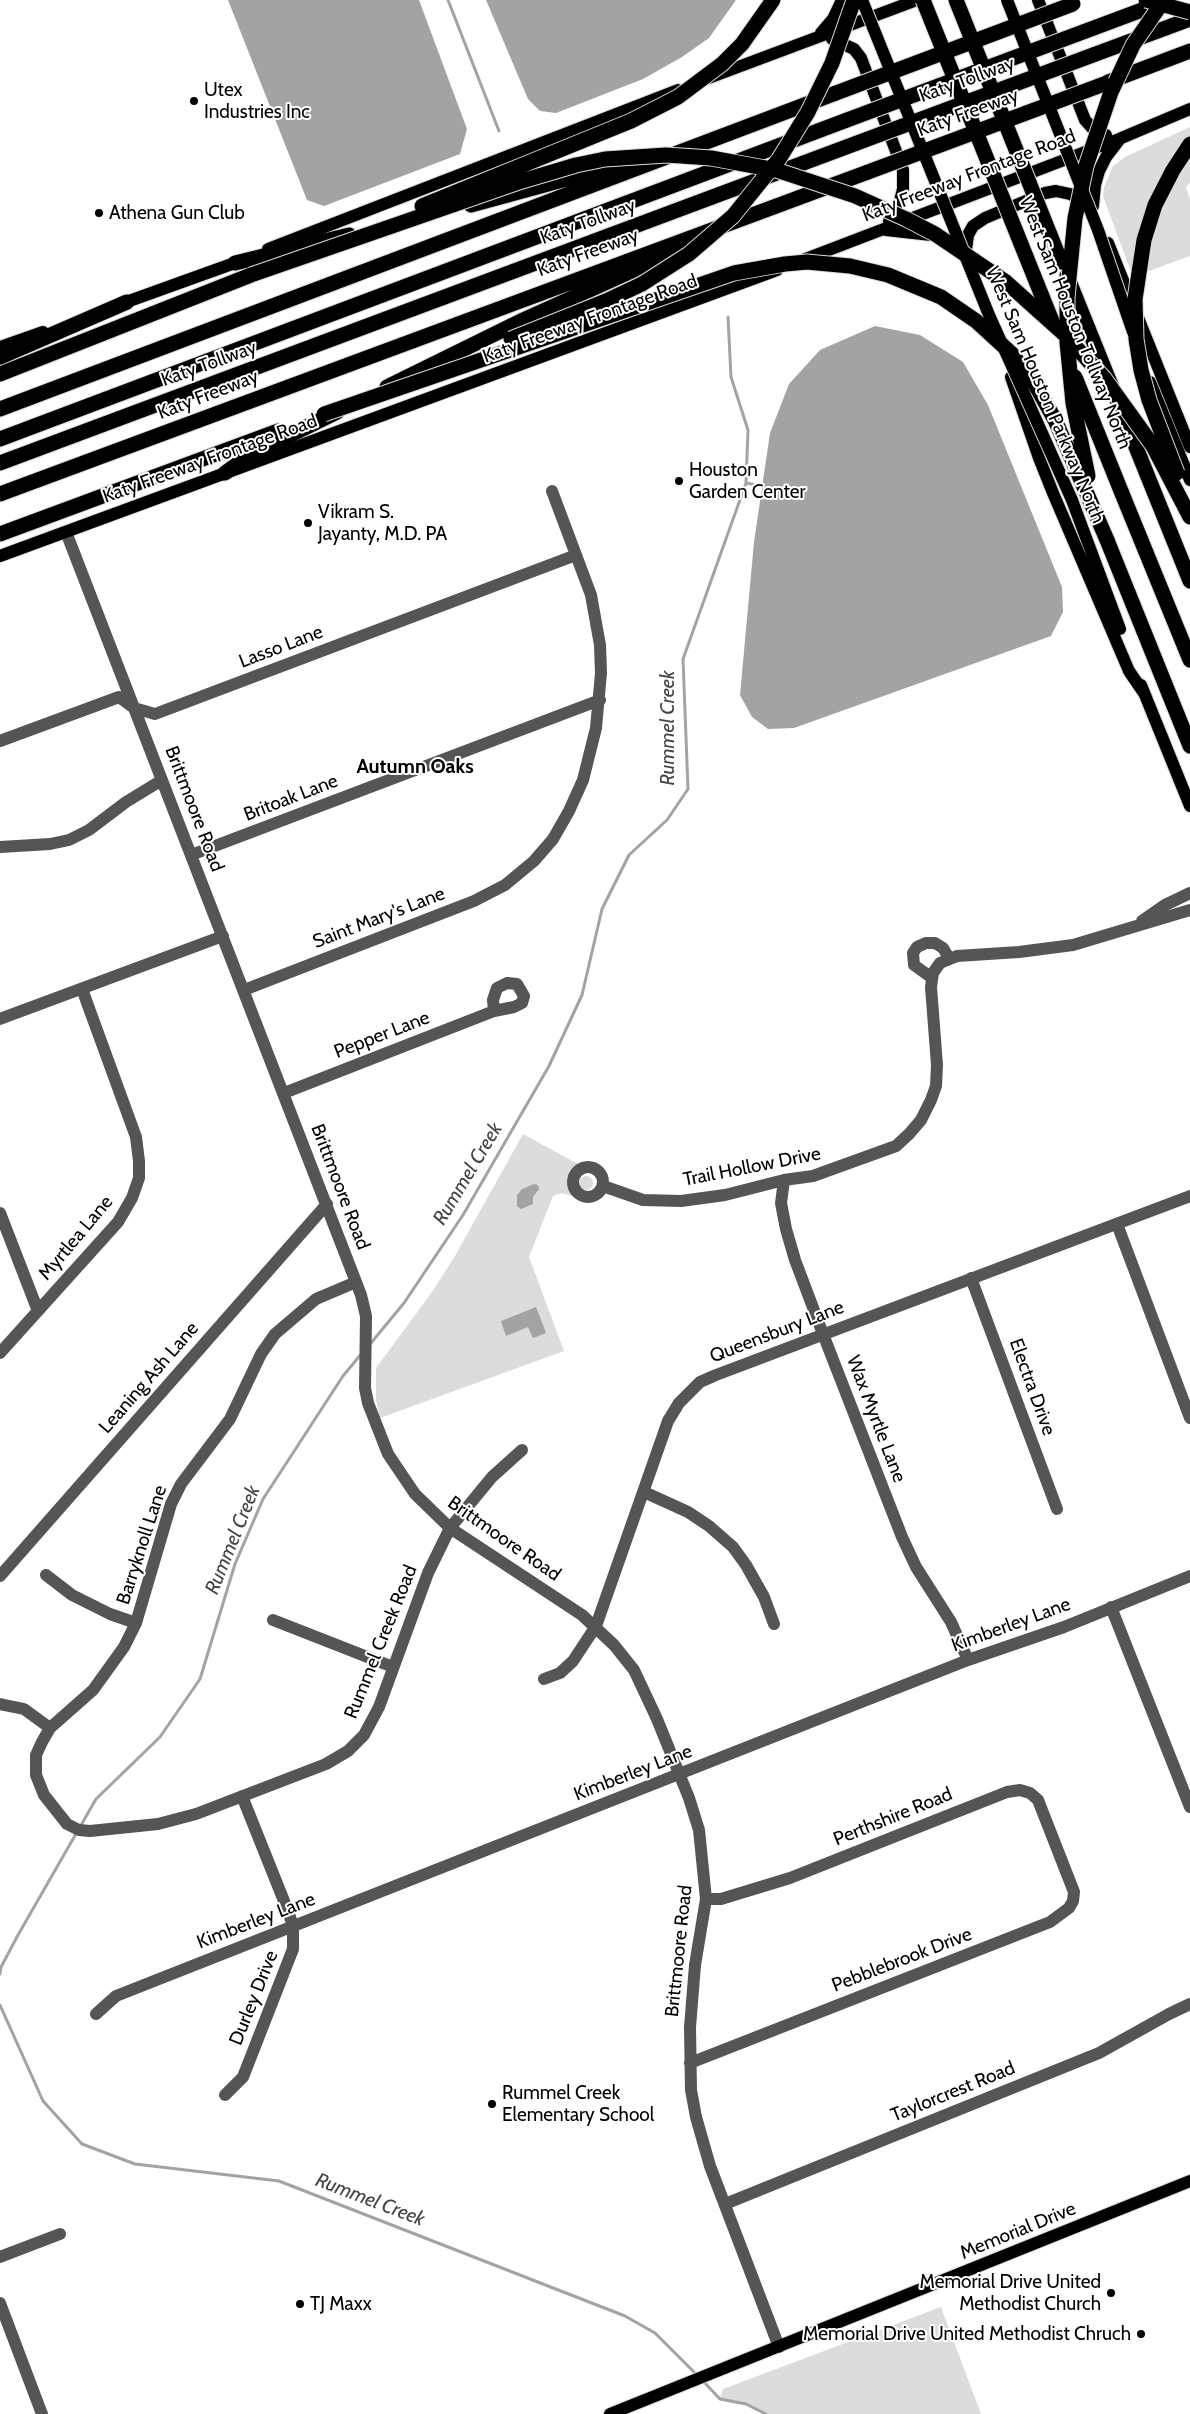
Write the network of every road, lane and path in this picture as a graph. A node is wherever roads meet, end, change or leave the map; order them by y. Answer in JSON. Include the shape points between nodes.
{"nodes":[{"id":1,"x":773,"y":0,"type":"edge"},
{"id":2,"x":842,"y":0,"type":"edge"},
{"id":3,"x":854,"y":0,"type":"edge"},
{"id":4,"x":863,"y":0,"type":"edge"},
{"id":5,"x":917,"y":0,"type":"edge"},
{"id":6,"x":923,"y":0,"type":"edge"},
{"id":7,"x":956,"y":0,"type":"edge"},
{"id":8,"x":1007,"y":0,"type":"edge"},
{"id":9,"x":1011,"y":0,"type":"edge"},
{"id":10,"x":1038,"y":0,"type":"edge"},
{"id":11,"x":1146,"y":0,"type":"edge"},
{"id":12,"x":1164,"y":0,"type":"edge"},
{"id":13,"x":1170,"y":0,"type":"edge"},
{"id":14,"x":1078,"y":2,"type":"edge"},
{"id":15,"x":1190,"y":12,"type":"edge"},
{"id":16,"x":872,"y":16,"type":"junction"},
{"id":17,"x":1190,"y":19,"type":"edge"},
{"id":18,"x":820,"y":35,"type":"junction"},
{"id":19,"x":1190,"y":51,"type":"edge"},
{"id":20,"x":1190,"y":109,"type":"edge"},
{"id":21,"x":715,"y":138,"type":"junction"},
{"id":22,"x":1119,"y":139,"type":"junction"},
{"id":23,"x":1190,"y":144,"type":"edge"},
{"id":24,"x":1073,"y":156,"type":"junction"},
{"id":25,"x":950,"y":204,"type":"junction"},
{"id":26,"x":1093,"y":206,"type":"junction"},
{"id":27,"x":770,"y":207,"type":"junction"},
{"id":28,"x":883,"y":230,"type":"junction"},
{"id":29,"x":966,"y":250,"type":"junction"},
{"id":30,"x":235,"y":263,"type":"junction"},
{"id":31,"x":251,"y":276,"type":"junction"},
{"id":32,"x":126,"y":302,"type":"junction"},
{"id":33,"x":0,"y":346,"type":"edge"},
{"id":34,"x":0,"y":357,"type":"edge"},
{"id":35,"x":0,"y":374,"type":"edge"},
{"id":36,"x":0,"y":409,"type":"edge"},
{"id":37,"x":324,"y":414,"type":"junction"},
{"id":38,"x":0,"y":439,"type":"edge"},
{"id":39,"x":1190,"y":447,"type":"edge"},
{"id":40,"x":0,"y":463,"type":"edge"},
{"id":41,"x":225,"y":473,"type":"junction"},
{"id":42,"x":1190,"y":480,"type":"edge"},
{"id":43,"x":552,"y":491,"type":"dead end"},
{"id":44,"x":0,"y":494,"type":"edge"},
{"id":45,"x":1190,"y":505,"type":"edge"},
{"id":46,"x":1190,"y":517,"type":"edge"},
{"id":47,"x":66,"y":532,"type":"junction"},
{"id":48,"x":0,"y":534,"type":"edge"},
{"id":49,"x":1107,"y":540,"type":"junction"},
{"id":50,"x":576,"y":555,"type":"junction"},
{"id":51,"x":0,"y":556,"type":"edge"},
{"id":52,"x":1190,"y":581,"type":"edge"},
{"id":53,"x":1190,"y":660,"type":"edge"},
{"id":54,"x":1144,"y":693,"type":"junction"},
{"id":55,"x":600,"y":700,"type":"junction"},
{"id":56,"x":134,"y":708,"type":"junction"},
{"id":57,"x":0,"y":741,"type":"edge"},
{"id":58,"x":1190,"y":746,"type":"edge"},
{"id":59,"x":162,"y":780,"type":"junction"},
{"id":60,"x":1190,"y":806,"type":"edge"},
{"id":61,"x":0,"y":847,"type":"edge"},
{"id":62,"x":192,"y":855,"type":"junction"},
{"id":63,"x":1190,"y":893,"type":"edge"},
{"id":64,"x":1190,"y":910,"type":"edge"},
{"id":65,"x":1136,"y":925,"type":"junction"},
{"id":66,"x":223,"y":936,"type":"junction"},
{"id":67,"x":949,"y":958,"type":"junction"},
{"id":68,"x":932,"y":978,"type":"junction"},
{"id":69,"x":82,"y":989,"type":"junction"},
{"id":70,"x":244,"y":990,"type":"junction"},
{"id":71,"x":494,"y":1011,"type":"dead end"},
{"id":72,"x":0,"y":1019,"type":"edge"},
{"id":73,"x":284,"y":1093,"type":"junction"},
{"id":74,"x":784,"y":1180,"type":"junction"},
{"id":75,"x":603,"y":1186,"type":"dead end"},
{"id":76,"x":1190,"y":1196,"type":"edge"},
{"id":77,"x":327,"y":1204,"type":"junction"},
{"id":78,"x":0,"y":1212,"type":"edge"},
{"id":79,"x":1117,"y":1224,"type":"junction"},
{"id":80,"x":971,"y":1278,"type":"junction"},
{"id":81,"x":356,"y":1282,"type":"junction"},
{"id":82,"x":38,"y":1311,"type":"junction"},
{"id":83,"x":823,"y":1334,"type":"junction"},
{"id":84,"x":0,"y":1353,"type":"edge"},
{"id":85,"x":1190,"y":1418,"type":"edge"},
{"id":86,"x":522,"y":1450,"type":"dead end"},
{"id":87,"x":644,"y":1492,"type":"junction"},
{"id":88,"x":1057,"y":1510,"type":"dead end"},
{"id":89,"x":450,"y":1528,"type":"junction"},
{"id":90,"x":46,"y":1575,"type":"dead end"},
{"id":91,"x":0,"y":1576,"type":"edge"},
{"id":92,"x":1190,"y":1576,"type":"edge"},
{"id":93,"x":1111,"y":1607,"type":"junction"},
{"id":94,"x":273,"y":1620,"type":"dead end"},
{"id":95,"x":136,"y":1623,"type":"junction"},
{"id":96,"x":774,"y":1624,"type":"dead end"},
{"id":97,"x":596,"y":1626,"type":"junction"},
{"id":98,"x":968,"y":1660,"type":"junction"},
{"id":99,"x":393,"y":1667,"type":"junction"},
{"id":100,"x":544,"y":1680,"type":"dead end"},
{"id":101,"x":0,"y":1704,"type":"edge"},
{"id":102,"x":50,"y":1728,"type":"junction"},
{"id":103,"x":680,"y":1775,"type":"junction"},
{"id":104,"x":242,"y":1796,"type":"junction"},
{"id":105,"x":1190,"y":1807,"type":"edge"},
{"id":106,"x":1059,"y":1852,"type":"joint"},
{"id":107,"x":706,"y":1899,"type":"junction"},
{"id":108,"x":293,"y":1926,"type":"junction"},
{"id":109,"x":1190,"y":2004,"type":"edge"},
{"id":110,"x":96,"y":2014,"type":"dead end"},
{"id":111,"x":690,"y":2063,"type":"junction"},
{"id":112,"x":225,"y":2095,"type":"dead end"},
{"id":113,"x":1190,"y":2181,"type":"edge"},
{"id":114,"x":725,"y":2204,"type":"junction"},
{"id":115,"x":60,"y":2234,"type":"dead end"},
{"id":116,"x":0,"y":2257,"type":"edge"},
{"id":117,"x":0,"y":2303,"type":"edge"},
{"id":118,"x":779,"y":2347,"type":"junction"},
{"id":119,"x":632,"y":2410,"type":"edge"},
{"id":120,"x":42,"y":2414,"type":"edge"},
{"id":121,"x":610,"y":2414,"type":"edge"}],
"edges":[{"from":1,"to":31,"type":"highway","bridge":true,"via":[[742,44],[722,64],[666,104]]},
{"from":2,"to":18,"type":"main road","via":[[834,19]]},
{"from":3,"to":37,"type":"highway","bridge":true,"via":[[832,63],[795,133],[748,200],[704,242],[657,275],[615,297]]},
{"from":4,"to":16,"type":"main road"},
{"from":4,"to":54,"type":"main road","name":"West Sam Houston Parkway North","bridge":true,"via":[[989,315],[1072,500]]},
{"from":5,"to":16,"type":"main road"},
{"from":6,"to":53,"type":"highway","name":"West Sam Houston Tollway North","bridge":true},
{"from":7,"to":52,"type":"highway","name":"West Sam Houston Tollway North","bridge":true},
{"from":8,"to":42,"type":"main road","bridge":true,"via":[[1098,230],[1150,382]]},
{"from":9,"to":24,"type":"main road"},
{"from":10,"to":22,"type":"main road","via":[[1085,120],[1094,130]]},
{"from":11,"to":15,"type":"highway","bridge":true},
{"from":12,"to":49,"type":"highway","bridge":true,"via":[[1133,45],[1111,92],[1086,166],[1071,242],[1067,324],[1073,403],[1084,462]]},
{"from":13,"to":38,"type":"highway","name":"Katy Tollway","bridge":true},
{"from":14,"to":21,"type":"highway","bridge":true},
{"from":16,"to":18,"type":"main road"},
{"from":16,"to":25,"type":"main road"},
{"from":17,"to":40,"type":"highway","name":"Katy Tollway","bridge":true},
{"from":18,"to":28,"type":"main road","via":[[854,49],[861,58],[903,170],[898,209]]},
{"from":18,"to":30,"type":"main road"},
{"from":19,"to":27,"type":"highway","name":"Katy Freeway","bridge":true},
{"from":20,"to":22,"type":"main road","name":"Katy Freeway Frontage Road"},
{"from":21,"to":30,"type":"highway","via":[[522,192]]},
{"from":21,"to":36,"type":"highway"},
{"from":22,"to":24,"type":"main road","name":"Katy Freeway Frontage Road"},
{"from":22,"to":26,"type":"main road","via":[[1099,171]]},
{"from":23,"to":45,"type":"highway","bridge":true,"via":[[1155,205],[1142,247],[1134,300],[1137,353],[1145,387]]},
{"from":24,"to":25,"type":"main road","name":"Katy Freeway Frontage Road"},
{"from":24,"to":26,"type":"main road"},
{"from":25,"to":28,"type":"main road","name":"Katy Freeway Frontage Road"},
{"from":25,"to":29,"type":"main road"},
{"from":26,"to":29,"type":"main road","via":[[1070,194],[1045,193],[973,226]]},
{"from":26,"to":39,"type":"main road"},
{"from":27,"to":41,"type":"highway","via":[[635,272],[523,320],[250,455]]},
{"from":27,"to":44,"type":"highway","name":"Katy Freeway"},
{"from":28,"to":29,"type":"main road","via":[[944,238]]},
{"from":28,"to":41,"type":"main road","name":"Katy Freeway Frontage Road"},
{"from":29,"to":54,"type":"main road","via":[[1039,458],[1129,671]]},
{"from":30,"to":32,"type":"main road"},
{"from":31,"to":35,"type":"highway"},
{"from":31,"to":46,"type":"highway","bridge":true,"via":[[522,180],[605,159],[666,155],[711,158],[776,170],[855,196],[906,219],[935,234],[1006,282],[1075,346],[1118,397],[1153,446]]},
{"from":32,"to":33,"type":"main road"},
{"from":32,"to":34,"type":"highway"},
{"from":37,"to":48,"type":"highway"},
{"from":37,"to":49,"type":"highway","bridge":true,"via":[[734,273],[807,262],[850,266],[888,274],[941,297],[976,321],[1012,354],[1048,408]]},
{"from":41,"to":47,"type":"main road","name":"Katy Freeway Frontage Road"},
{"from":43,"to":50,"type":"street","name":"Saint Mary's Lane"},
{"from":47,"to":51,"type":"main road","name":"Katy Freeway Frontage Road"},
{"from":47,"to":56,"type":"street","name":"Brittmoore Road"},
{"from":49,"to":58,"type":"highway"},
{"from":50,"to":55,"type":"street","name":"Saint Mary's Lane","via":[[591,595],[597,628]]},
{"from":50,"to":56,"type":"street","name":"Lasso Lane","via":[[155,714]]},
{"from":54,"to":60,"type":"main road","name":"West Sam Houston Parkway North"},
{"from":55,"to":62,"type":"street","name":"Britoak Lane"},
{"from":55,"to":70,"type":"street","name":"Saint Mary's Lane","via":[[583,780],[569,811],[553,839],[505,885],[474,901]]},
{"from":56,"to":57,"type":"street","name":"Lasso Lane","via":[[119,697]]},
{"from":56,"to":59,"type":"street","name":"Brittmoore Road"},
{"from":59,"to":61,"type":"street","via":[[69,840]]},
{"from":59,"to":62,"type":"street","name":"Brittmoore Road"},
{"from":62,"to":66,"type":"street","name":"Brittmoore Road"},
{"from":63,"to":65,"type":"street"},
{"from":64,"to":65,"type":"street"},
{"from":65,"to":67,"type":"street","via":[[1053,949]]},
{"from":66,"to":69,"type":"street"},
{"from":66,"to":70,"type":"street","name":"Brittmoore Road"},
{"from":67,"to":68,"type":"street","via":[[935,967]]},
{"from":67,"to":68,"type":"street","via":[[943,948],[935,944],[917,947],[913,953],[914,965]]},
{"from":68,"to":74,"type":"street","name":"Trail Hollow Drive","via":[[936,1086],[921,1120],[896,1146],[813,1176]]},
{"from":69,"to":72,"type":"street"},
{"from":69,"to":82,"type":"street","name":"Myrtlea Lane","via":[[136,1137],[139,1178],[118,1222]]},
{"from":70,"to":73,"type":"street","name":"Brittmoore Road"},
{"from":71,"to":73,"type":"street","name":"Pepper Lane"},
{"from":73,"to":77,"type":"street","name":"Brittmoore Road"},
{"from":74,"to":75,"type":"street","name":"Trail Hollow Drive","via":[[729,1194],[681,1201],[643,1200]]},
{"from":74,"to":83,"type":"street","name":"Wax Myrtle Lane","via":[[781,1203],[786,1228]]},
{"from":76,"to":79,"type":"street","name":"Queensbury Lane"},
{"from":77,"to":81,"type":"street","name":"Brittmoore Road"},
{"from":77,"to":91,"type":"street","name":"Leaning Ash Lane"},
{"from":78,"to":82,"type":"street"},
{"from":79,"to":80,"type":"street","name":"Queensbury Lane"},
{"from":79,"to":85,"type":"street"},
{"from":80,"to":83,"type":"street","name":"Queensbury Lane"},
{"from":80,"to":88,"type":"street","name":"Electra Drive"},
{"from":81,"to":89,"type":"street","name":"Brittmoore Road","via":[[366,1316],[365,1388],[378,1433],[415,1494]]},
{"from":81,"to":95,"type":"street","name":"Barryknoll Lane","via":[[316,1299],[275,1334],[261,1354],[230,1419],[181,1484],[170,1504]]},
{"from":82,"to":84,"type":"street","name":"Myrtlea Lane"},
{"from":83,"to":87,"type":"street","name":"Queensbury Lane","via":[[716,1374],[688,1391],[668,1421]]},
{"from":83,"to":98,"type":"street","name":"Wax Myrtle Lane","via":[[902,1537],[916,1567],[951,1622]]},
{"from":86,"to":89,"type":"street","name":"Rummel Creek Road","via":[[492,1477]]},
{"from":87,"to":96,"type":"street","via":[[688,1512],[733,1547],[764,1597]]},
{"from":87,"to":97,"type":"street","name":"Queensbury Lane"},
{"from":89,"to":97,"type":"street","name":"Brittmoore Road"},
{"from":89,"to":99,"type":"street","name":"Rummel Creek Road","via":[[428,1573]]},
{"from":90,"to":95,"type":"street","name":"Barryknoll Lane","via":[[72,1595]]},
{"from":92,"to":93,"type":"street","name":"Kimberley Lane"},
{"from":93,"to":98,"type":"street","name":"Kimberley Lane"},
{"from":93,"to":105,"type":"street"},
{"from":94,"to":99,"type":"street"},
{"from":95,"to":102,"type":"street","name":"Barryknoll Lane","via":[[124,1647],[93,1690]]},
{"from":97,"to":100,"type":"street","name":"Queensbury Lane","via":[[573,1661],[560,1673]]},
{"from":97,"to":103,"type":"street","name":"Brittmoore Road","via":[[634,1670]]},
{"from":98,"to":103,"type":"street","name":"Kimberley Lane"},
{"from":99,"to":104,"type":"street","name":"Rummel Creek Road","via":[[379,1707],[364,1735],[348,1751],[326,1764]]},
{"from":101,"to":102,"type":"street","via":[[24,1709]]},
{"from":102,"to":104,"type":"street","name":"Rummel Creek Road","via":[[36,1755],[36,1775],[44,1795],[67,1824],[79,1830],[158,1824],[196,1814]]},
{"from":103,"to":107,"type":"street","name":"Brittmoore Road","via":[[699,1830]]},
{"from":103,"to":108,"type":"street","name":"Kimberley Lane"},
{"from":104,"to":108,"type":"street","name":"Durley Drive"},
{"from":106,"to":107,"type":"street","name":"Perthshire Road","via":[[1038,1800],[1020,1790],[1007,1792],[790,1878],[721,1899]]},
{"from":106,"to":111,"type":"street","name":"Pebblebrook Drive","via":[[1074,1892],[1069,1908],[1055,1919]]},
{"from":107,"to":111,"type":"street","name":"Brittmoore Road","via":[[695,1965]]},
{"from":108,"to":110,"type":"street","name":"Kimberley Lane","via":[[116,1996]]},
{"from":108,"to":112,"type":"street","name":"Durley Drive","via":[[293,1949],[242,2077]]},
{"from":109,"to":114,"type":"street","name":"Taylorcrest Road","via":[[1099,2053]]},
{"from":111,"to":114,"type":"street","name":"Brittmoore Road","via":[[693,2099],[703,2146]]},
{"from":113,"to":118,"type":"main road","name":"Memorial Drive"},
{"from":114,"to":118,"type":"street","name":"Brittmoore Road"},
{"from":115,"to":116,"type":"street"},
{"from":117,"to":120,"type":"street"},
{"from":118,"to":119,"type":"main road","name":"Memorial Drive","via":[[673,2389]]},
{"from":119,"to":121,"type":"main road","name":"Memorial Drive"}]}
